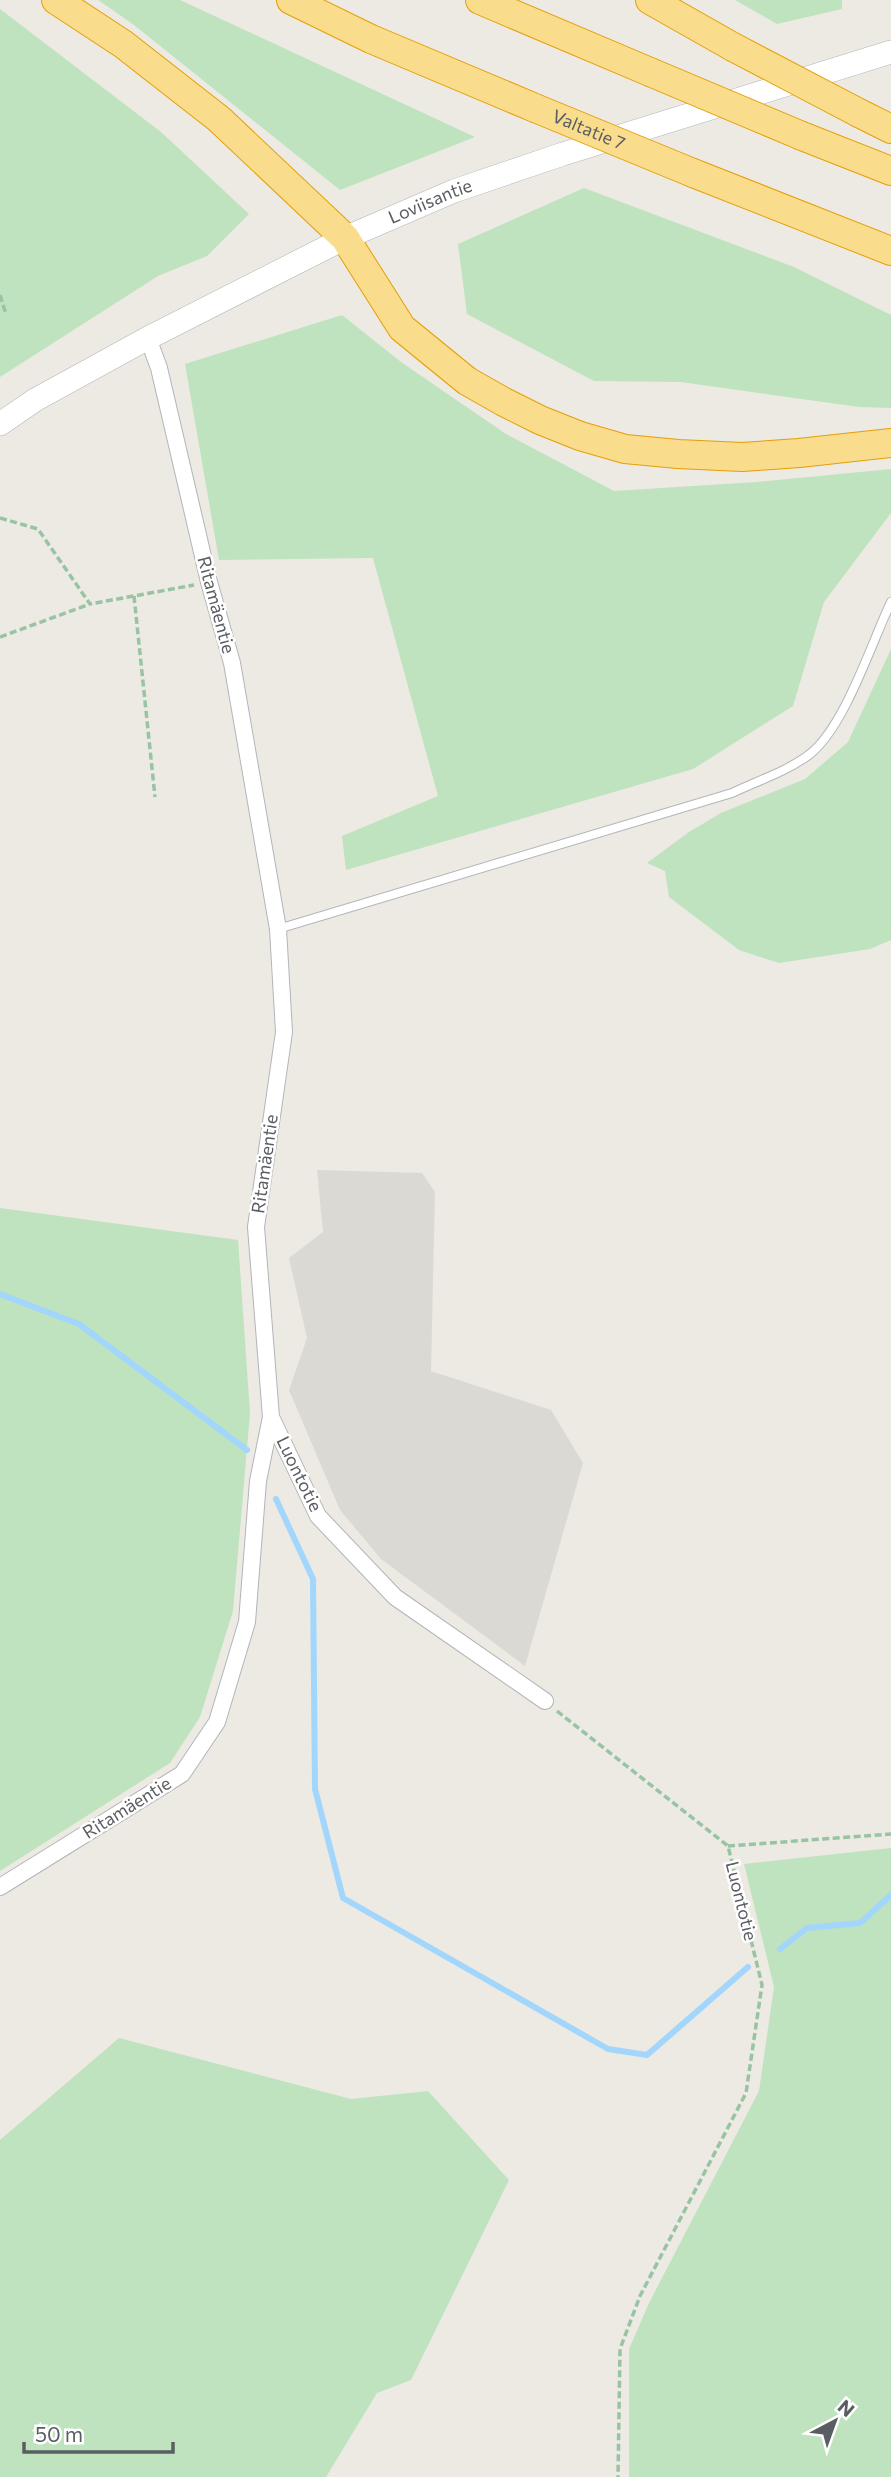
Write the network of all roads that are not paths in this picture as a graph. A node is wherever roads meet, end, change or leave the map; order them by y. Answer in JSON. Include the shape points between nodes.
{"nodes":[{"id":1,"x":56,"y":0,"type":"edge"},
{"id":2,"x":291,"y":0,"type":"edge"},
{"id":3,"x":480,"y":0,"type":"edge"},
{"id":4,"x":650,"y":0,"type":"edge"},
{"id":5,"x":891,"y":52,"type":"edge"},
{"id":6,"x":891,"y":129,"type":"edge"},
{"id":7,"x":891,"y":171,"type":"edge"},
{"id":8,"x":345,"y":238,"type":"junction"},
{"id":9,"x":891,"y":251,"type":"edge"},
{"id":10,"x":148,"y":338,"type":"junction"},
{"id":11,"x":0,"y":424,"type":"edge"},
{"id":12,"x":891,"y":443,"type":"edge"},
{"id":13,"x":891,"y":602,"type":"edge"},
{"id":14,"x":278,"y":929,"type":"junction"},
{"id":15,"x":271,"y":1416,"type":"junction"},
{"id":16,"x":545,"y":1700,"type":"road end"},
{"id":17,"x":0,"y":1887,"type":"edge"}],
"edges":[{"from":1,"to":8,"type":"highway","via":[[123,44],[219,119]]},
{"from":2,"to":9,"type":"highway","name":"Valtatie 7","bridge":true,"via":[[535,108]]},
{"from":3,"to":7,"type":"highway","bridge":true},
{"from":4,"to":6,"type":"highway","bridge":true},
{"from":5,"to":8,"type":"main road","name":"Loviisantie","via":[[563,153],[454,191]]},
{"from":8,"to":10,"type":"main road","name":"Loviisantie"},
{"from":8,"to":12,"type":"highway","via":[[402,328],[434,356],[504,402],[580,436],[625,449],[742,457]]},
{"from":10,"to":11,"type":"main road","name":"Loviisantie"},
{"from":10,"to":14,"type":"street","name":"Ritamäentie","via":[[232,663]]},
{"from":13,"to":14,"type":"lane","via":[[832,727],[796,762],[732,793]]},
{"from":14,"to":15,"type":"street","name":"Ritamäentie","via":[[284,1032],[256,1227]]},
{"from":15,"to":16,"type":"street","name":"Luontotie","via":[[318,1516],[395,1597]]},
{"from":15,"to":17,"type":"street","name":"Ritamäentie","via":[[258,1481],[247,1622],[217,1722],[182,1774]]}]}
